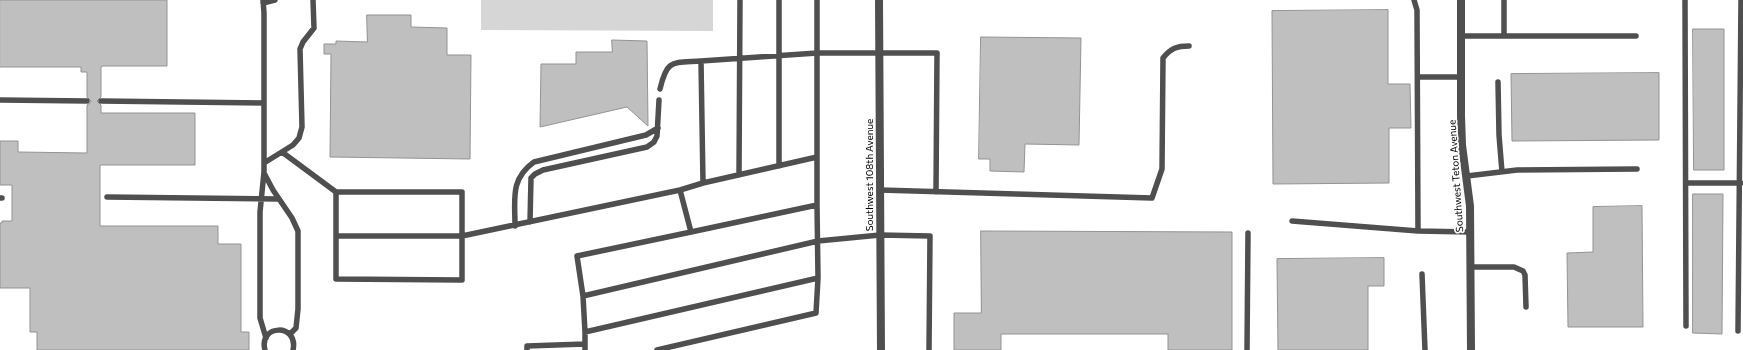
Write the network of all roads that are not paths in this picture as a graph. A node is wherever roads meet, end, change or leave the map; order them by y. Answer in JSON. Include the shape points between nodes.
{"nodes":[{"id":1,"x":275,"y":0,"type":"edge"},
{"id":2,"x":313,"y":0,"type":"edge"},
{"id":3,"x":740,"y":0,"type":"edge"},
{"id":4,"x":779,"y":0,"type":"edge"},
{"id":5,"x":817,"y":0,"type":"edge"},
{"id":6,"x":879,"y":0,"type":"edge"},
{"id":7,"x":1414,"y":0,"type":"edge"},
{"id":8,"x":1461,"y":0,"type":"edge"},
{"id":9,"x":1504,"y":0,"type":"edge"},
{"id":10,"x":1685,"y":0,"type":"edge"},
{"id":11,"x":1741,"y":0,"type":"edge"},
{"id":12,"x":263,"y":2,"type":"edge"},
{"id":13,"x":1742,"y":16,"type":"edge"},
{"id":14,"x":1461,"y":36,"type":"junction"},
{"id":15,"x":1504,"y":36,"type":"junction"},
{"id":16,"x":1636,"y":36,"type":"dead end"},
{"id":17,"x":1189,"y":46,"type":"dead end"},
{"id":18,"x":817,"y":53,"type":"junction"},
{"id":19,"x":879,"y":53,"type":"junction"},
{"id":20,"x":779,"y":55,"type":"junction"},
{"id":21,"x":739,"y":58,"type":"junction"},
{"id":22,"x":701,"y":61,"type":"junction"},
{"id":23,"x":1418,"y":77,"type":"junction"},
{"id":24,"x":1461,"y":77,"type":"junction"},
{"id":25,"x":1498,"y":82,"type":"dead end"},
{"id":26,"x":660,"y":89,"type":"dead end"},
{"id":27,"x":0,"y":100,"type":"edge"},
{"id":28,"x":659,"y":100,"type":"dead end"},
{"id":29,"x":87,"y":101,"type":"dead end"},
{"id":30,"x":100,"y":101,"type":"dead end"},
{"id":31,"x":264,"y":103,"type":"junction"},
{"id":32,"x":658,"y":128,"type":"junction"},
{"id":33,"x":282,"y":152,"type":"junction"},
{"id":34,"x":817,"y":157,"type":"junction"},
{"id":35,"x":264,"y":163,"type":"junction"},
{"id":36,"x":779,"y":166,"type":"junction"},
{"id":37,"x":1637,"y":169,"type":"dead end"},
{"id":38,"x":264,"y":172,"type":"junction"},
{"id":39,"x":1502,"y":172,"type":"junction"},
{"id":40,"x":739,"y":175,"type":"junction"},
{"id":41,"x":1467,"y":176,"type":"junction"},
{"id":42,"x":703,"y":183,"type":"junction"},
{"id":43,"x":1686,"y":183,"type":"junction"},
{"id":44,"x":1741,"y":183,"type":"edge"},
{"id":45,"x":680,"y":190,"type":"junction"},
{"id":46,"x":880,"y":190,"type":"junction"},
{"id":47,"x":336,"y":192,"type":"junction"},
{"id":48,"x":936,"y":192,"type":"junction"},
{"id":49,"x":107,"y":197,"type":"dead end"},
{"id":50,"x":261,"y":199,"type":"junction"},
{"id":51,"x":279,"y":199,"type":"junction"},
{"id":52,"x":817,"y":205,"type":"junction"},
{"id":53,"x":1292,"y":221,"type":"dead end"},
{"id":54,"x":530,"y":222,"type":"junction"},
{"id":55,"x":514,"y":226,"type":"junction"},
{"id":56,"x":1418,"y":231,"type":"junction"},
{"id":57,"x":691,"y":232,"type":"junction"},
{"id":58,"x":1470,"y":232,"type":"junction"},
{"id":59,"x":1248,"y":233,"type":"dead end"},
{"id":60,"x":336,"y":236,"type":"junction"},
{"id":61,"x":462,"y":236,"type":"junction"},
{"id":62,"x":880,"y":236,"type":"junction"},
{"id":63,"x":818,"y":241,"type":"junction"},
{"id":64,"x":1471,"y":267,"type":"junction"},
{"id":65,"x":1422,"y":274,"type":"dead end"},
{"id":66,"x":818,"y":278,"type":"junction"},
{"id":67,"x":583,"y":296,"type":"junction"},
{"id":68,"x":1526,"y":307,"type":"dead end"},
{"id":69,"x":1686,"y":326,"type":"dead end"},
{"id":70,"x":1738,"y":331,"type":"dead end"},
{"id":71,"x":585,"y":332,"type":"junction"},
{"id":72,"x":290,"y":334,"type":"junction"},
{"id":73,"x":266,"y":338,"type":"junction"},
{"id":74,"x":585,"y":347,"type":"edge"},
{"id":75,"x":266,"y":350,"type":"edge"},
{"id":76,"x":293,"y":350,"type":"edge"},
{"id":77,"x":527,"y":350,"type":"edge"},
{"id":78,"x":657,"y":350,"type":"edge"},
{"id":79,"x":881,"y":350,"type":"edge"},
{"id":80,"x":929,"y":350,"type":"edge"},
{"id":81,"x":1247,"y":350,"type":"edge"},
{"id":82,"x":1425,"y":350,"type":"edge"},
{"id":83,"x":1471,"y":350,"type":"edge"}],
"edges":[{"from":1,"to":12,"type":"lane"},
{"from":2,"to":33,"type":"lane","via":[[314,28],[302,42],[300,49],[302,127],[299,138]]},
{"from":3,"to":21,"type":"lane"},
{"from":4,"to":20,"type":"lane"},
{"from":5,"to":18,"type":"lane"},
{"from":6,"to":19,"type":"street","name":"Southwest 108th Avenue"},
{"from":7,"to":23,"type":"lane","via":[[1417,10]]},
{"from":8,"to":14,"type":"street","name":"Southwest Teton Avenue"},
{"from":9,"to":15,"type":"lane"},
{"from":10,"to":43,"type":"lane"},
{"from":11,"to":13,"type":"lane"},
{"from":12,"to":31,"type":"lane"},
{"from":13,"to":44,"type":"lane"},
{"from":14,"to":15,"type":"lane"},
{"from":14,"to":24,"type":"street","name":"Southwest Teton Avenue"},
{"from":15,"to":16,"type":"lane"},
{"from":17,"to":48,"type":"lane","via":[[1177,46],[1163,58],[1162,169],[1152,198]]},
{"from":18,"to":19,"type":"lane"},
{"from":18,"to":20,"type":"lane"},
{"from":18,"to":34,"type":"lane"},
{"from":19,"to":46,"type":"street","name":"Southwest 108th Avenue"},
{"from":19,"to":48,"type":"lane","via":[[937,53]]},
{"from":20,"to":21,"type":"lane"},
{"from":20,"to":36,"type":"lane"},
{"from":21,"to":22,"type":"lane"},
{"from":21,"to":40,"type":"lane"},
{"from":22,"to":26,"type":"lane","via":[[669,65],[664,72]]},
{"from":22,"to":42,"type":"lane"},
{"from":23,"to":24,"type":"lane"},
{"from":23,"to":56,"type":"lane"},
{"from":24,"to":41,"type":"street","name":"Southwest Teton Avenue","via":[[1462,145]]},
{"from":25,"to":39,"type":"lane","via":[[1498,135]]},
{"from":27,"to":29,"type":"lane"},
{"from":28,"to":32,"type":"lane"},
{"from":30,"to":31,"type":"lane"},
{"from":31,"to":35,"type":"lane"},
{"from":32,"to":54,"type":"lane","via":[[654,142],[647,146],[535,174],[531,178]]},
{"from":32,"to":55,"type":"lane","via":[[646,135],[534,162],[517,180]]},
{"from":33,"to":35,"type":"lane"},
{"from":33,"to":47,"type":"lane"},
{"from":34,"to":36,"type":"lane"},
{"from":34,"to":52,"type":"lane"},
{"from":35,"to":38,"type":"lane"},
{"from":36,"to":40,"type":"lane"},
{"from":37,"to":39,"type":"lane"},
{"from":38,"to":50,"type":"lane"},
{"from":38,"to":51,"type":"lane"},
{"from":39,"to":41,"type":"lane"},
{"from":40,"to":42,"type":"lane"},
{"from":41,"to":58,"type":"street","name":"Southwest Teton Avenue"},
{"from":42,"to":45,"type":"lane"},
{"from":43,"to":44,"type":"lane"},
{"from":43,"to":69,"type":"lane"},
{"from":44,"to":70,"type":"lane"},
{"from":45,"to":54,"type":"lane"},
{"from":45,"to":57,"type":"lane"},
{"from":46,"to":48,"type":"lane"},
{"from":46,"to":62,"type":"street","name":"Southwest 108th Avenue"},
{"from":47,"to":60,"type":"lane"},
{"from":47,"to":61,"type":"lane","via":[[462,192]]},
{"from":49,"to":50,"type":"lane"},
{"from":50,"to":51,"type":"lane"},
{"from":50,"to":73,"type":"lane","via":[[260,318]]},
{"from":51,"to":72,"type":"lane","via":[[298,231],[298,309],[296,328]]},
{"from":52,"to":57,"type":"lane"},
{"from":52,"to":63,"type":"lane"},
{"from":53,"to":56,"type":"lane"},
{"from":54,"to":55,"type":"lane"},
{"from":55,"to":61,"type":"lane"},
{"from":56,"to":58,"type":"lane"},
{"from":57,"to":67,"type":"lane","via":[[577,256]]},
{"from":58,"to":64,"type":"street","name":"Southwest Teton Avenue"},
{"from":59,"to":81,"type":"lane"},
{"from":60,"to":61,"type":"lane"},
{"from":60,"to":61,"type":"lane","via":[[336,280],[462,280]]},
{"from":62,"to":63,"type":"lane"},
{"from":62,"to":79,"type":"street","name":"Southwest 108th Avenue"},
{"from":62,"to":80,"type":"lane","via":[[930,236]]},
{"from":63,"to":66,"type":"lane"},
{"from":63,"to":67,"type":"lane"},
{"from":64,"to":68,"type":"lane","via":[[1514,267],[1523,271]]},
{"from":64,"to":83,"type":"street","name":"Southwest Teton Avenue"},
{"from":65,"to":82,"type":"lane"},
{"from":66,"to":71,"type":"lane"},
{"from":66,"to":78,"type":"lane","via":[[816,313]]},
{"from":67,"to":71,"type":"lane"},
{"from":71,"to":74,"type":"lane"},
{"from":72,"to":73,"type":"lane","via":[[277,330],[270,332]]},
{"from":72,"to":76,"type":"lane"},
{"from":73,"to":75,"type":"lane"},
{"from":74,"to":77,"type":"lane","via":[[527,346]]}]}
